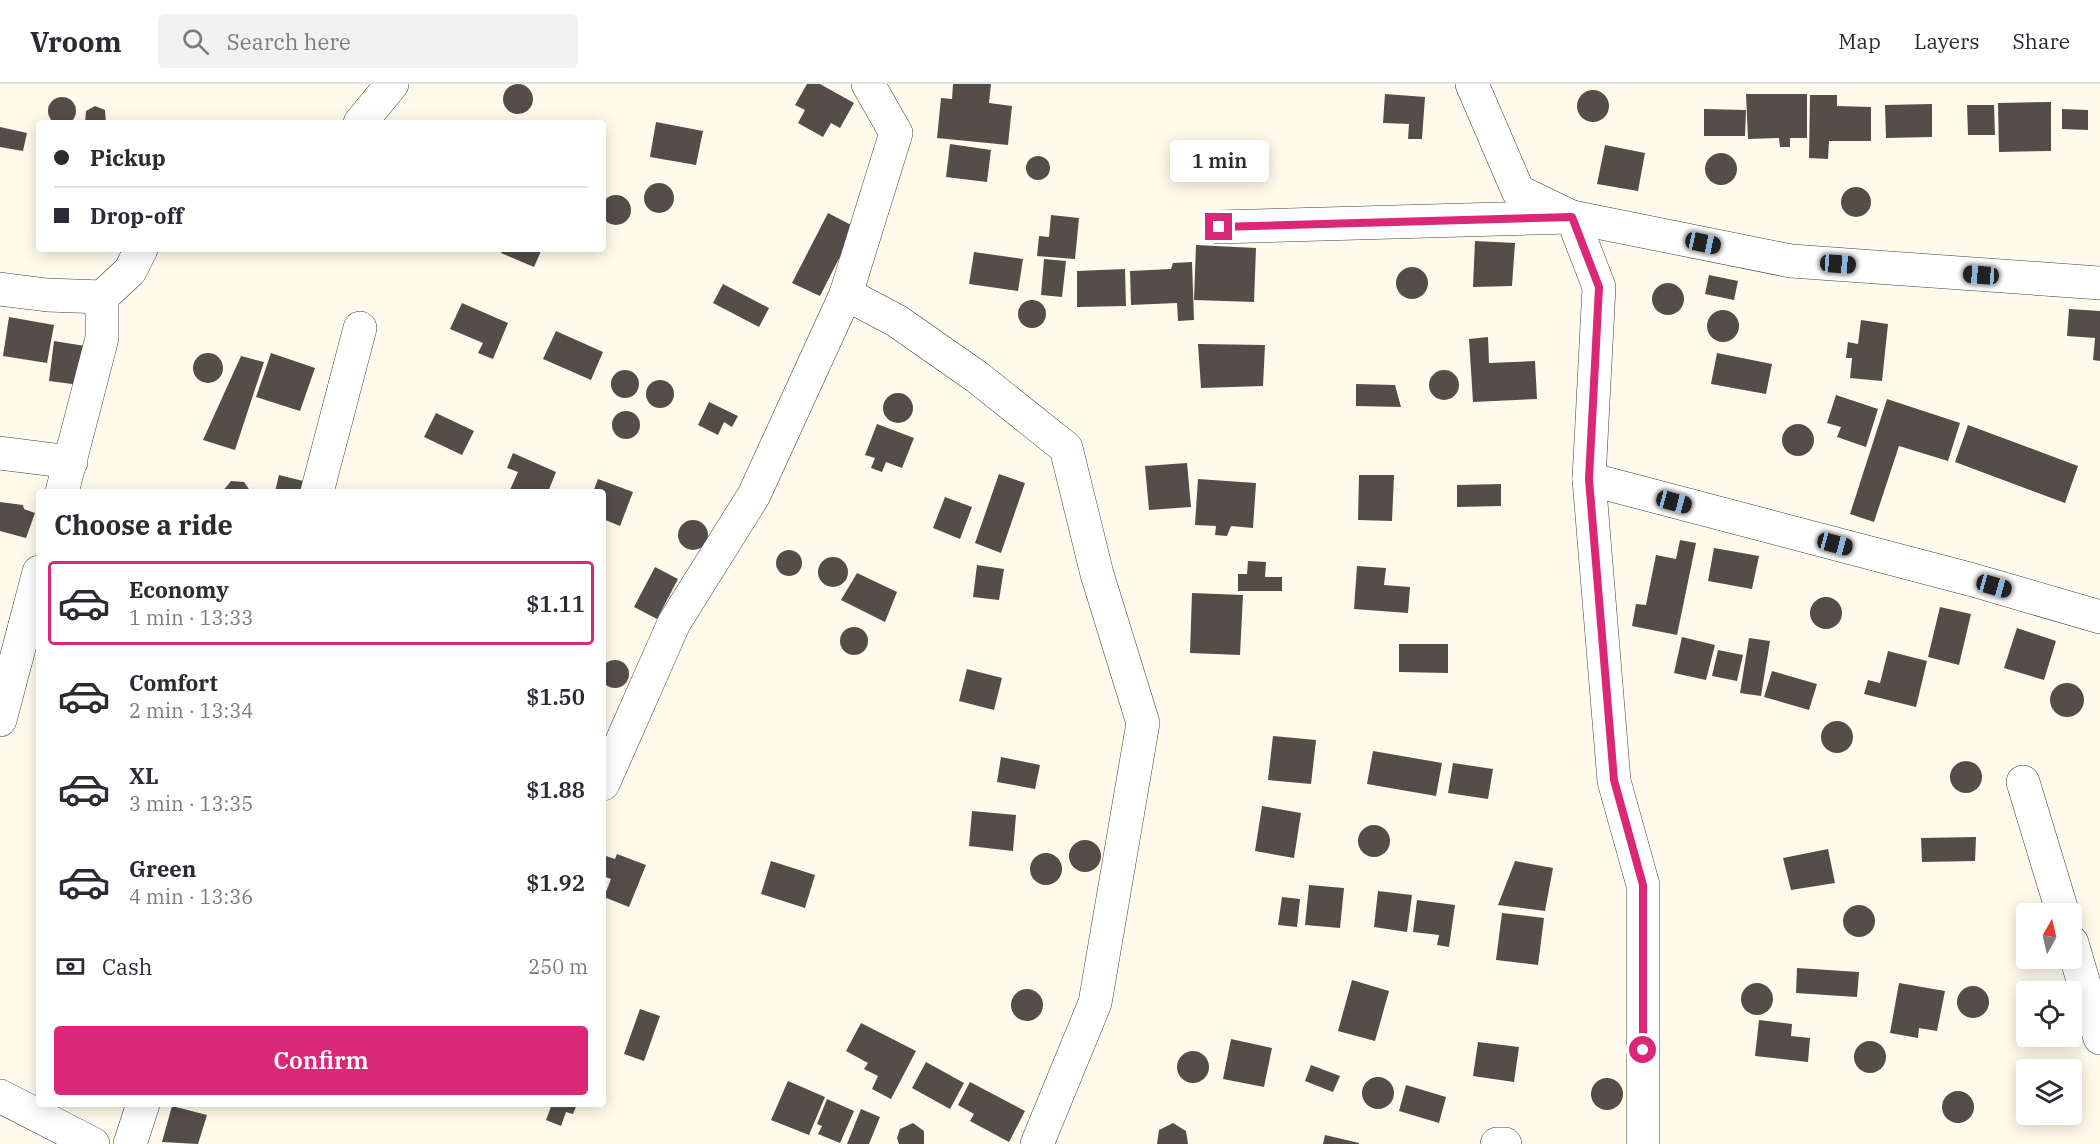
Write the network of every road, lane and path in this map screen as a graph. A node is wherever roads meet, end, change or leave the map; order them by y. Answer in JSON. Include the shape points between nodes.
{"nodes":[{"id":1,"x":392,"y":84,"type":"edge"},
{"id":2,"x":868,"y":84,"type":"edge"},
{"id":3,"x":1472,"y":84,"type":"edge"},
{"id":4,"x":362,"y":120,"type":"edge"},
{"id":5,"x":1572,"y":217,"type":"junction"},
{"id":6,"x":1219,"y":227,"type":"dead end"},
{"id":7,"x":140,"y":252,"type":"edge"},
{"id":8,"x":2100,"y":283,"type":"edge"},
{"id":9,"x":0,"y":289,"type":"edge"},
{"id":10,"x":846,"y":294,"type":"junction"},
{"id":11,"x":102,"y":297,"type":"junction"},
{"id":12,"x":360,"y":328,"type":"dead end"},
{"id":13,"x":0,"y":453,"type":"edge"},
{"id":14,"x":66,"y":477,"type":"edge"},
{"id":15,"x":1589,"y":479,"type":"junction"},
{"id":16,"x":318,"y":489,"type":"edge"},
{"id":17,"x":36,"y":583,"type":"edge"},
{"id":18,"x":2100,"y":616,"type":"edge"},
{"id":19,"x":0,"y":720,"type":"edge"},
{"id":20,"x":606,"y":777,"type":"edge"},
{"id":21,"x":2024,"y":782,"type":"dead end"},
{"id":22,"x":2060,"y":903,"type":"edge"},
{"id":23,"x":2080,"y":969,"type":"edge"},
{"id":24,"x":2100,"y":1038,"type":"edge"},
{"id":25,"x":0,"y":1096,"type":"edge"},
{"id":26,"x":142,"y":1107,"type":"edge"},
{"id":27,"x":93,"y":1144,"type":"edge"},
{"id":28,"x":130,"y":1144,"type":"edge"},
{"id":29,"x":1037,"y":1144,"type":"edge"},
{"id":30,"x":1497,"y":1144,"type":"edge"},
{"id":31,"x":1505,"y":1144,"type":"edge"},
{"id":32,"x":1643,"y":1144,"type":"edge"}],
"edges":[{"from":1,"to":4,"type":"street"},
{"from":2,"to":10,"type":"street","via":[[896,133]]},
{"from":3,"to":5,"type":"street","via":[[1518,191]]},
{"from":5,"to":6,"type":"street"},
{"from":5,"to":8,"type":"street","via":[[1791,261]]},
{"from":5,"to":15,"type":"street","via":[[1599,287]]},
{"from":7,"to":11,"type":"street","via":[[130,271]]},
{"from":9,"to":11,"type":"street"},
{"from":10,"to":20,"type":"street","via":[[754,495],[674,623]]},
{"from":10,"to":29,"type":"street","via":[[897,321],[977,377],[1066,448],[1097,574],[1143,723],[1095,1004]]},
{"from":11,"to":14,"type":"street","via":[[102,338]]},
{"from":12,"to":16,"type":"street"},
{"from":13,"to":14,"type":"street"},
{"from":15,"to":18,"type":"street"},
{"from":15,"to":32,"type":"street","via":[[1614,780],[1643,885]]},
{"from":17,"to":19,"type":"street"},
{"from":21,"to":22,"type":"street"},
{"from":23,"to":24,"type":"street"},
{"from":25,"to":27,"type":"street"},
{"from":26,"to":28,"type":"street"},
{"from":30,"to":31,"type":"street"}]}
